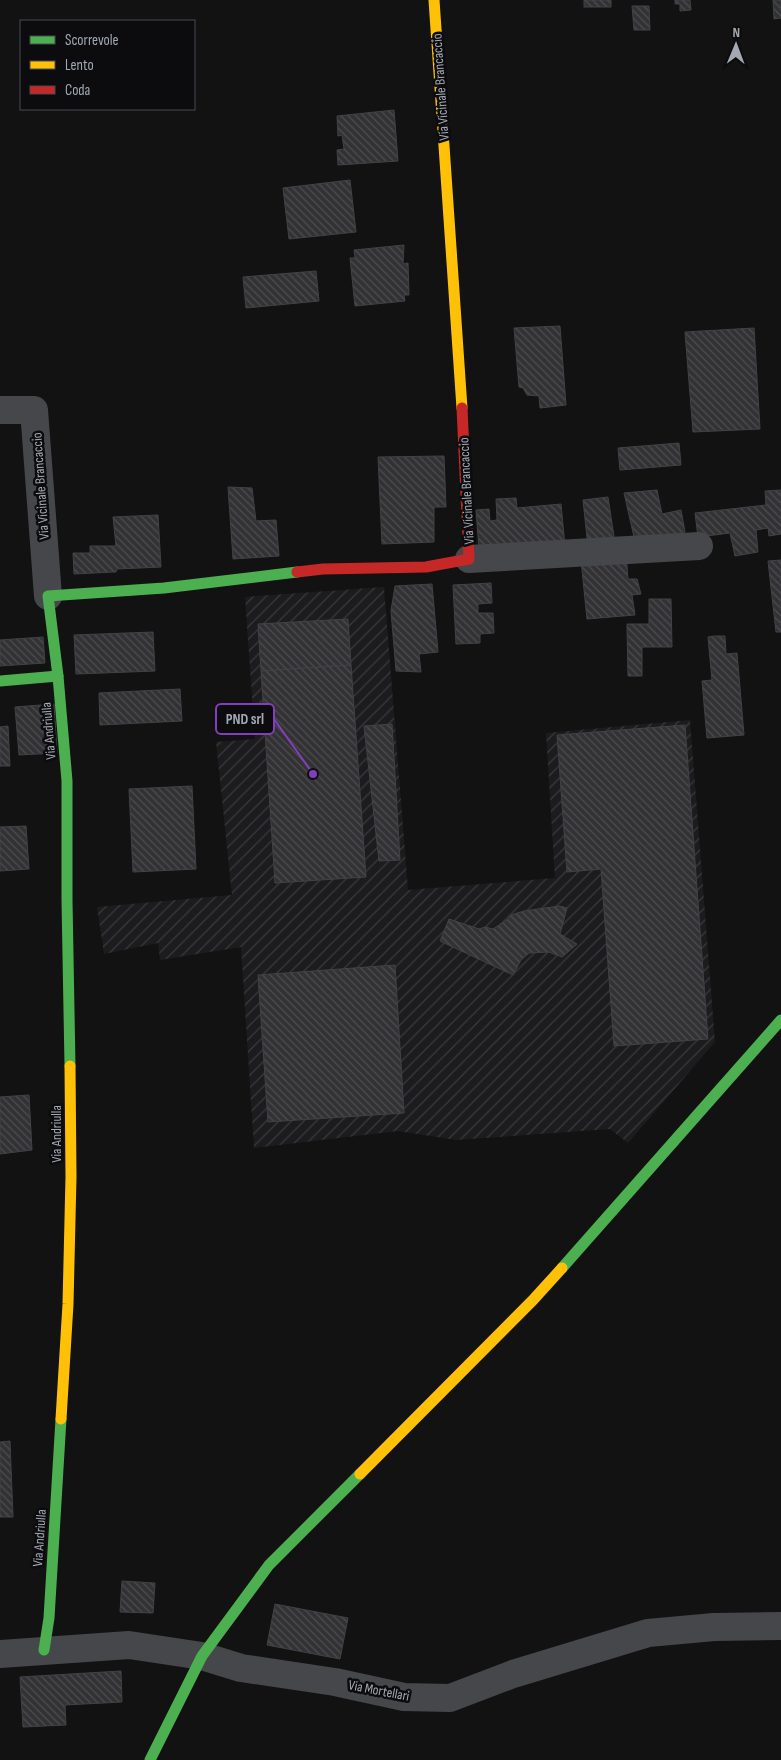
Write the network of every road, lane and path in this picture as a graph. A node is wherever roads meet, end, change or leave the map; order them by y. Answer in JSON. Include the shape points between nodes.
{"nodes":[{"id":1,"x":434,"y":0,"type":"edge"},
{"id":2,"x":0,"y":410,"type":"edge"},
{"id":3,"x":699,"y":546,"type":"dead end"},
{"id":4,"x":469,"y":559,"type":"junction"},
{"id":5,"x":48,"y":596,"type":"junction"},
{"id":6,"x":58,"y":676,"type":"junction"},
{"id":7,"x":0,"y":680,"type":"edge"},
{"id":8,"x":781,"y":1020,"type":"edge"},
{"id":9,"x":781,"y":1626,"type":"edge"},
{"id":10,"x":44,"y":1650,"type":"junction"},
{"id":11,"x":0,"y":1654,"type":"edge"},
{"id":12,"x":202,"y":1656,"type":"junction"},
{"id":13,"x":150,"y":1760,"type":"edge"}],
"edges":[{"from":1,"to":4,"type":"street","name":"Via Vicinale Brancaccio","via":[[462,404]]},
{"from":2,"to":5,"type":"street","name":"Via Vicinale Brancaccio","via":[[34,410]]},
{"from":3,"to":4,"type":"street"},
{"from":4,"to":5,"type":"street","name":"Via Vicinale Brancaccio","via":[[426,567],[323,569],[164,588]]},
{"from":5,"to":6,"type":"street","name":"Via Vicinale Brancaccio"},
{"from":6,"to":7,"type":"street"},
{"from":6,"to":10,"type":"street","name":"Via Andriulla","via":[[67,781],[70,1196],[68,1304],[49,1618]]},
{"from":8,"to":12,"type":"street","via":[[533,1300],[268,1565]]},
{"from":9,"to":12,"type":"street","name":"Via Mortellari","via":[[714,1627],[648,1634],[513,1674],[450,1698],[404,1697],[335,1682],[241,1668]]},
{"from":10,"to":11,"type":"street","name":"Via Mortellari"},
{"from":10,"to":12,"type":"street","name":"Via Mortellari","via":[[129,1644]]},
{"from":12,"to":13,"type":"street"}]}
